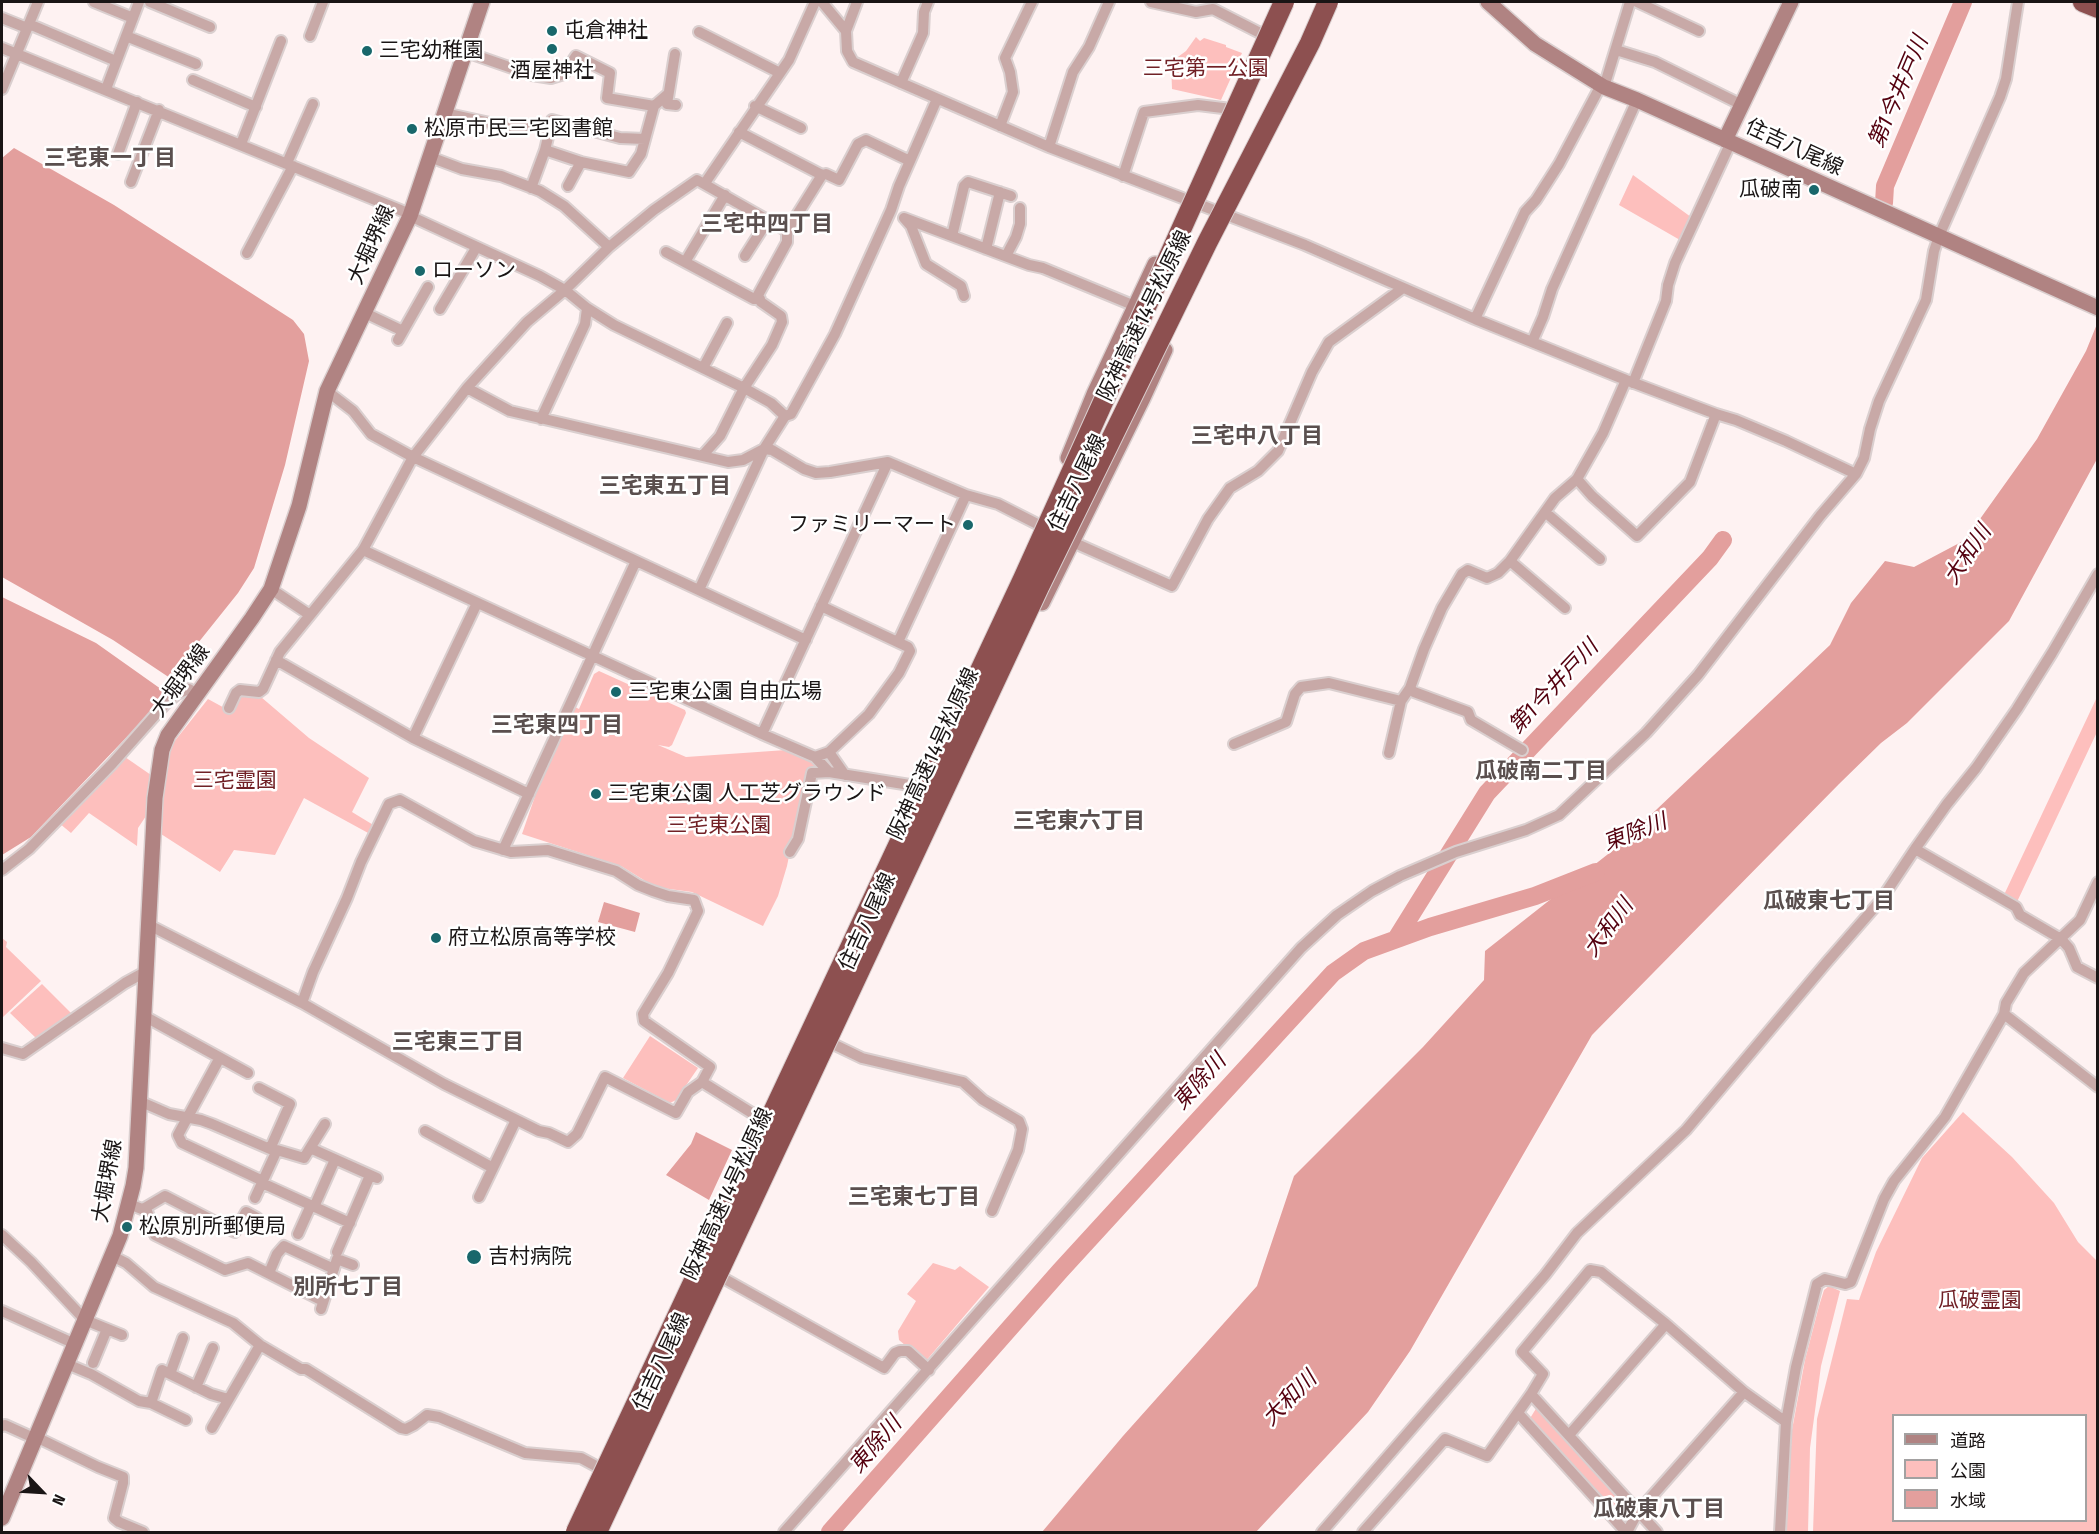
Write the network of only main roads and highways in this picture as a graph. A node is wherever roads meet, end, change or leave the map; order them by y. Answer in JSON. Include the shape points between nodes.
{"nodes":[{"id":1,"x":482,"y":2,"type":"edge"},
{"id":2,"x":1283,"y":2,"type":"edge"},
{"id":3,"x":1297,"y":2,"type":"edge"},
{"id":4,"x":1313,"y":2,"type":"edge"},
{"id":5,"x":1319,"y":2,"type":"edge"},
{"id":6,"x":1328,"y":2,"type":"edge"},
{"id":7,"x":1488,"y":2,"type":"edge"},
{"id":8,"x":1791,"y":2,"type":"edge"},
{"id":9,"x":2083,"y":2,"type":"edge"},
{"id":10,"x":2097,"y":8,"type":"edge"},
{"id":11,"x":1728,"y":141,"type":"junction"},
{"id":12,"x":1207,"y":243,"type":"junction"},
{"id":13,"x":2097,"y":308,"type":"edge"},
{"id":14,"x":1023,"y":579,"type":"junction"},
{"id":15,"x":2,"y":1518,"type":"edge"},
{"id":16,"x":576,"y":1533,"type":"edge"},
{"id":17,"x":582,"y":1533,"type":"edge"},
{"id":18,"x":597,"y":1533,"type":"edge"},
{"id":19,"x":605,"y":1533,"type":"edge"}],
"edges":[{"from":1,"to":15,"type":"main road","name":"大堀堺線","via":[[410,215],[327,391],[307,476],[271,589],[168,735],[162,750],[155,798],[136,1206]]},
{"from":2,"to":14,"type":"highway","name":"阪神高速14号松原線","bridge":true},
{"from":2,"to":17,"type":"main road","name":"住吉八尾線","via":[[1094,394],[1040,526],[916,786]]},
{"from":3,"to":14,"type":"highway","bridge":true,"via":[[1193,235]]},
{"from":4,"to":12,"type":"highway","bridge":true},
{"from":5,"to":19,"type":"main road","name":"住吉八尾線","via":[[1143,398],[1028,630]]},
{"from":6,"to":12,"type":"highway","name":"阪神高速14号松原線","bridge":true},
{"from":7,"to":11,"type":"main road","name":"住吉八尾線","via":[[1535,44],[1602,86]]},
{"from":8,"to":11,"type":"main road"},
{"from":9,"to":10,"type":"highway"},
{"from":11,"to":13,"type":"main road","name":"住吉八尾線"},
{"from":12,"to":18,"type":"highway","name":"阪神高速14号松原線","bridge":true,"via":[[1039,587]]},
{"from":14,"to":16,"type":"highway","name":"阪神高速14号松原線","bridge":true}]}
